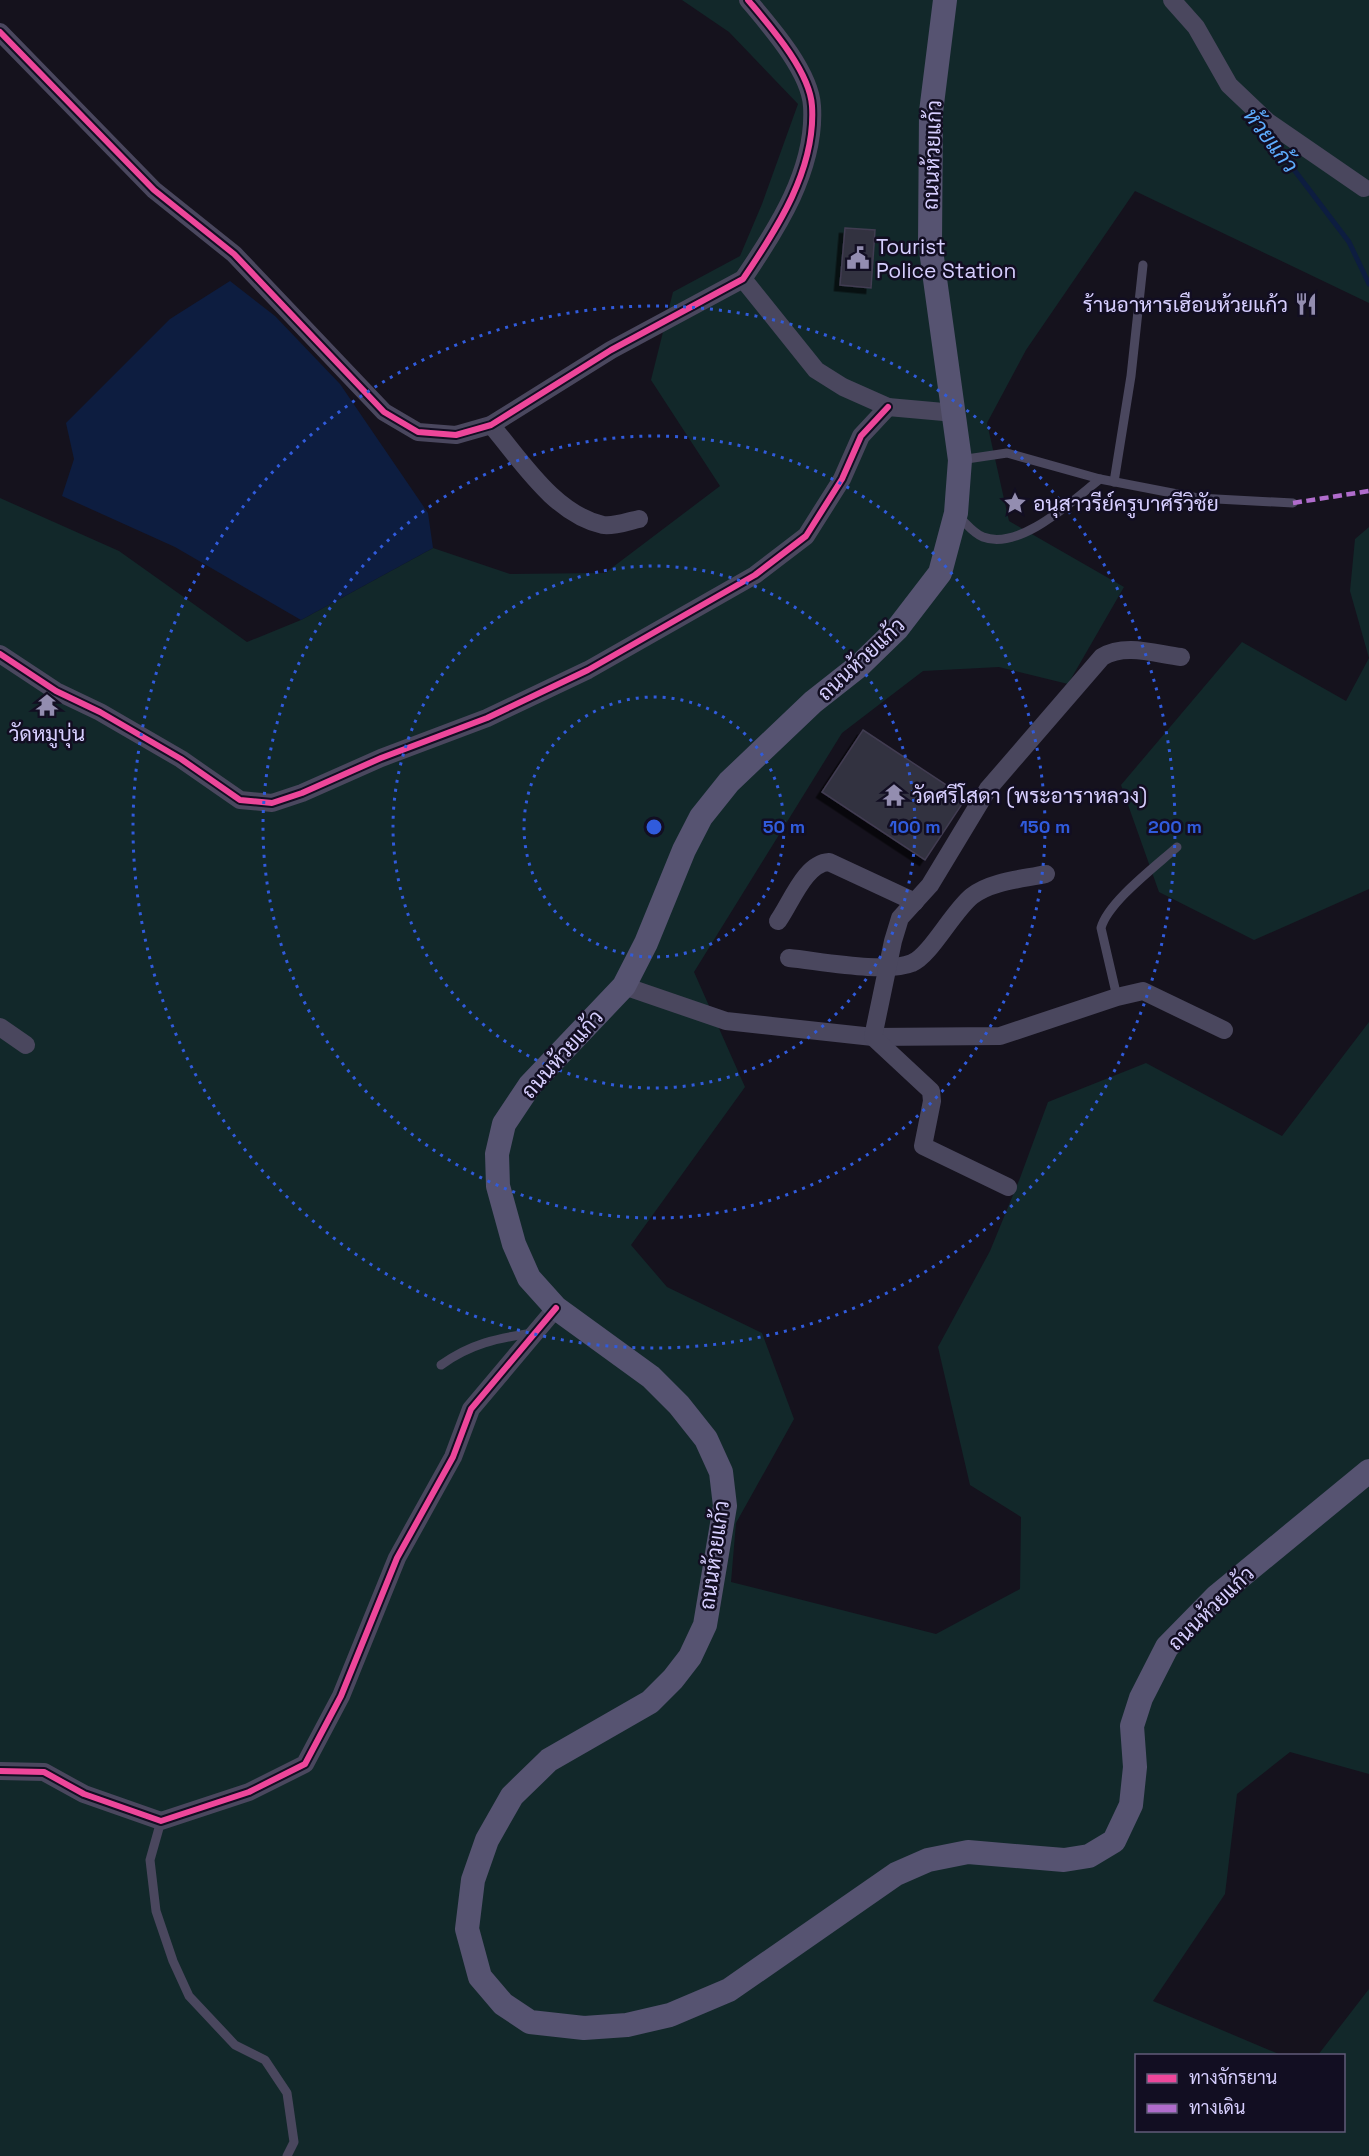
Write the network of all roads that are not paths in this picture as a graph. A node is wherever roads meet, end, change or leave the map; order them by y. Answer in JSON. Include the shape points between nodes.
{"nodes":[{"id":1,"x":748,"y":0,"type":"edge"},
{"id":2,"x":945,"y":0,"type":"edge"},
{"id":3,"x":1172,"y":0,"type":"edge"},
{"id":4,"x":0,"y":32,"type":"edge"},
{"id":5,"x":1364,"y":188,"type":"dead end"},
{"id":6,"x":1143,"y":265,"type":"dead end"},
{"id":7,"x":743,"y":279,"type":"junction"},
{"id":8,"x":888,"y":407,"type":"junction"},
{"id":9,"x":955,"y":413,"type":"junction"},
{"id":10,"x":491,"y":424,"type":"junction"},
{"id":11,"x":960,"y":460,"type":"junction"},
{"id":12,"x":1100,"y":479,"type":"junction"},
{"id":13,"x":1114,"y":482,"type":"junction"},
{"id":14,"x":1293,"y":503,"type":"dead end"},
{"id":15,"x":956,"y":513,"type":"junction"},
{"id":16,"x":639,"y":519,"type":"dead end"},
{"id":17,"x":0,"y":654,"type":"edge"},
{"id":18,"x":1181,"y":657,"type":"dead end"},
{"id":19,"x":1177,"y":847,"type":"dead end"},
{"id":20,"x":1046,"y":874,"type":"dead end"},
{"id":21,"x":915,"y":902,"type":"junction"},
{"id":22,"x":778,"y":921,"type":"dead end"},
{"id":23,"x":789,"y":958,"type":"dead end"},
{"id":24,"x":888,"y":968,"type":"junction"},
{"id":25,"x":624,"y":986,"type":"junction"},
{"id":26,"x":1117,"y":997,"type":"junction"},
{"id":27,"x":0,"y":1027,"type":"edge"},
{"id":28,"x":1224,"y":1030,"type":"dead end"},
{"id":29,"x":873,"y":1037,"type":"junction"},
{"id":30,"x":26,"y":1045,"type":"dead end"},
{"id":31,"x":1008,"y":1187,"type":"dead end"},
{"id":32,"x":556,"y":1308,"type":"junction"},
{"id":33,"x":535,"y":1332,"type":"junction"},
{"id":34,"x":441,"y":1365,"type":"dead end"},
{"id":35,"x":1369,"y":1472,"type":"edge"},
{"id":36,"x":0,"y":1772,"type":"edge"},
{"id":37,"x":160,"y":1821,"type":"junction"},
{"id":38,"x":287,"y":2156,"type":"edge"}],
"edges":[{"from":1,"to":7,"type":"street","via":[[799,69],[812,104],[807,156],[789,206]]},
{"from":2,"to":9,"type":"main road","name":"ถนนห้วยแก้ว","via":[[931,112],[930,243]]},
{"from":3,"to":5,"type":"street","via":[[1196,27],[1229,85],[1268,122]]},
{"from":4,"to":10,"type":"street","via":[[154,190],[234,254],[384,412],[418,432],[456,435]]},
{"from":6,"to":13,"type":"lane"},
{"from":7,"to":8,"type":"street","via":[[816,370]]},
{"from":7,"to":10,"type":"street","via":[[610,350]]},
{"from":8,"to":9,"type":"street"},
{"from":8,"to":17,"type":"street","via":[[861,436],[842,479],[806,536],[755,575],[588,670],[487,718],[272,803],[240,800],[182,759],[56,691]]},
{"from":9,"to":11,"type":"main road","name":"ถนนห้วยแก้ว"},
{"from":10,"to":16,"type":"street","via":[[556,499],[573,512],[604,525]]},
{"from":11,"to":12,"type":"lane","via":[[1007,453]]},
{"from":11,"to":15,"type":"main road","name":"ถนนห้วยแก้ว"},
{"from":12,"to":13,"type":"lane"},
{"from":12,"to":15,"type":"lane","via":[[1069,504],[1012,539],[982,537]]},
{"from":13,"to":14,"type":"lane","via":[[1198,498]]},
{"from":15,"to":25,"type":"main road","name":"ถนนห้วยแก้ว","via":[[940,573],[897,629],[737,774],[701,817]]},
{"from":18,"to":21,"type":"street","via":[[1127,650],[1102,657],[988,789],[930,885]]},
{"from":19,"to":26,"type":"lane","via":[[1103,921],[1101,928]]},
{"from":20,"to":24,"type":"street","via":[[984,888],[959,909],[919,959]]},
{"from":21,"to":22,"type":"street","via":[[824,862],[810,872]]},
{"from":21,"to":24,"type":"street","via":[[900,918]]},
{"from":23,"to":24,"type":"street"},
{"from":24,"to":29,"type":"street"},
{"from":25,"to":29,"type":"street","via":[[726,1021]]},
{"from":25,"to":32,"type":"main road","name":"ถนนห้วยแก้ว","via":[[530,1085],[504,1124],[497,1154],[498,1186],[513,1244],[529,1278]]},
{"from":26,"to":28,"type":"street","via":[[1143,991]]},
{"from":26,"to":29,"type":"street","via":[[1000,1036]]},
{"from":27,"to":30,"type":"street"},
{"from":29,"to":31,"type":"street","via":[[931,1091],[922,1142],[926,1149]]},
{"from":32,"to":33,"type":"street"},
{"from":32,"to":35,"type":"main road","name":"ถนนห้วยแก้ว","via":[[651,1377],[679,1405],[706,1439],[721,1472],[724,1506],[705,1624],[690,1657],[650,1702],[549,1760],[512,1796],[487,1840],[473,1880],[467,1929],[480,1977],[503,2004],[530,2022],[584,2028],[627,2025],[670,2015],[729,1990],[896,1874],[928,1860],[968,1852],[1064,1860],[1089,1856],[1114,1840],[1131,1805],[1135,1767],[1132,1726],[1141,1698],[1167,1647],[1217,1596]]},
{"from":33,"to":34,"type":"lane","via":[[489,1340],[462,1350]]},
{"from":33,"to":37,"type":"street","via":[[471,1409],[453,1457],[398,1558],[341,1696],[305,1764],[249,1792]]},
{"from":36,"to":37,"type":"street","via":[[44,1772],[84,1794]]},
{"from":37,"to":38,"type":"lane","via":[[150,1860],[156,1911],[173,1961],[189,1996],[235,2045],[265,2060],[287,2093],[294,2142]]}]}
